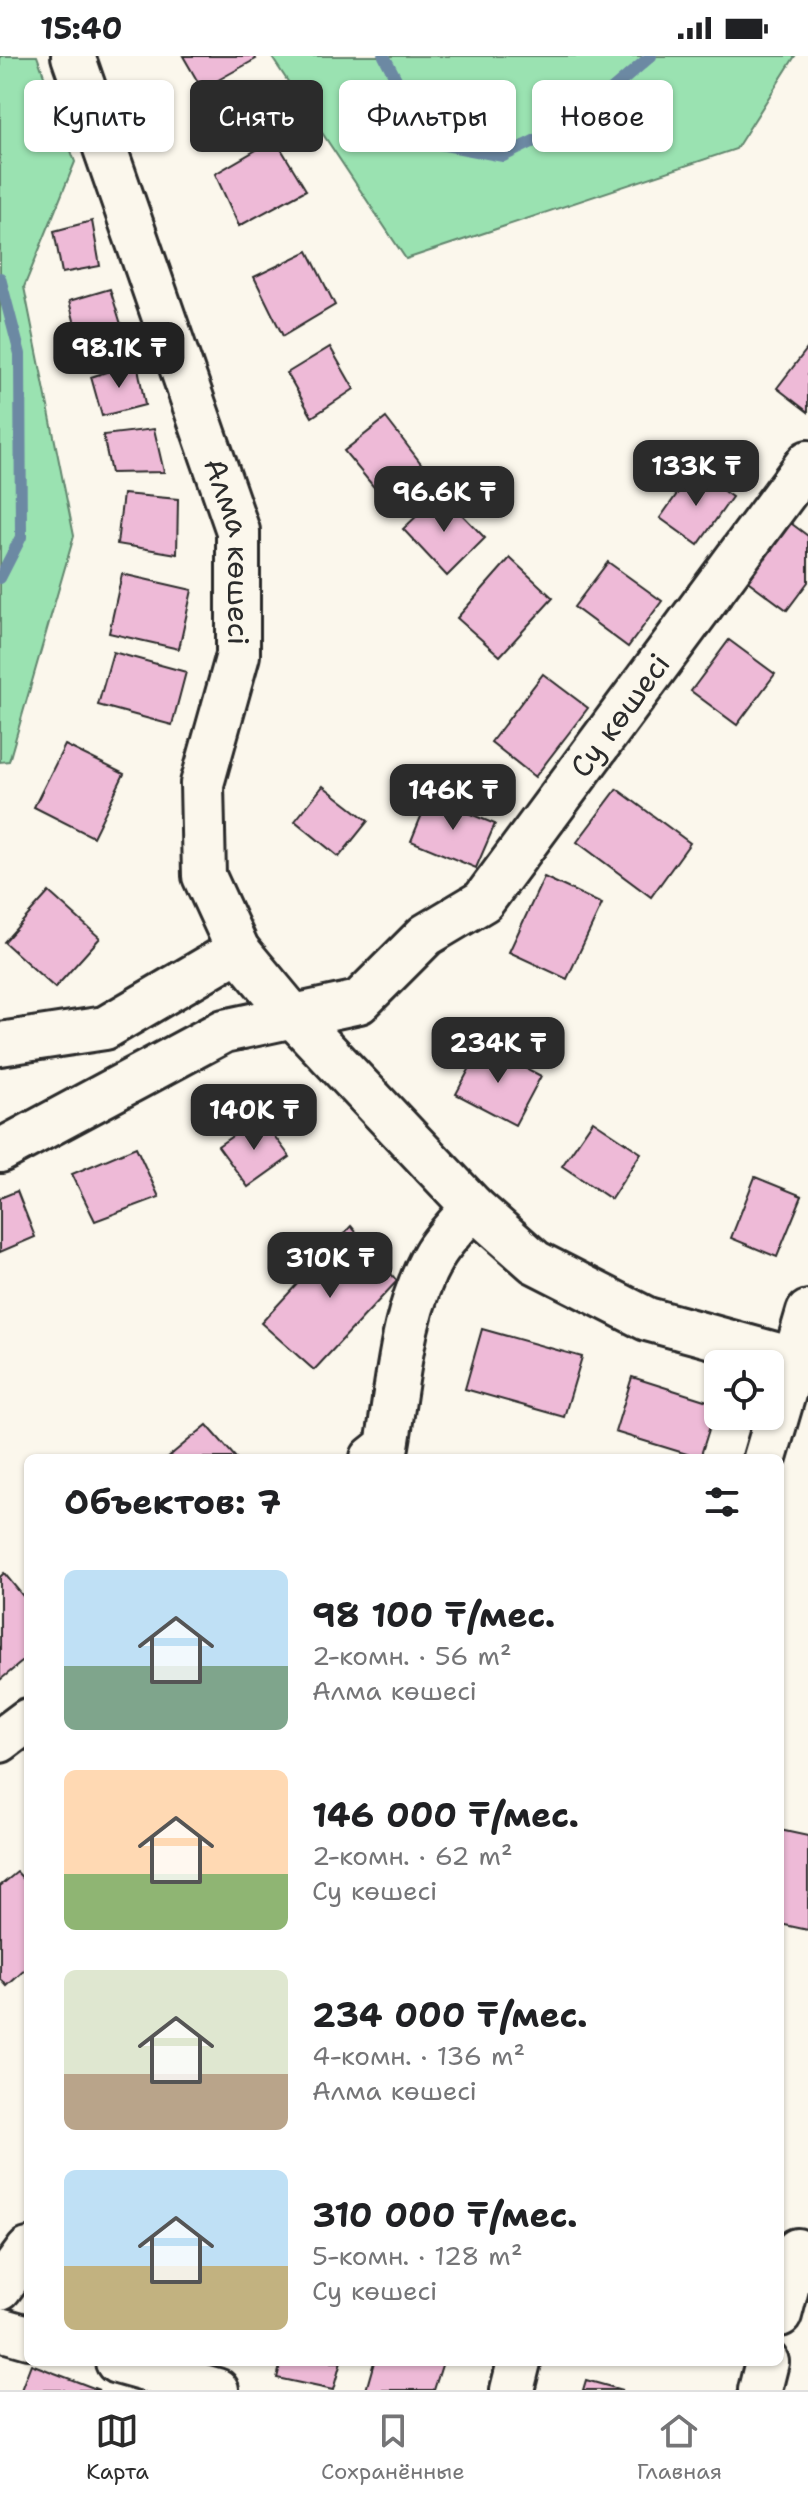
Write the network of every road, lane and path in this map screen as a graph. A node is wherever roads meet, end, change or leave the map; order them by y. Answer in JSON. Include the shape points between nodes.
{"nodes":[{"id":1,"x":73,"y":56,"type":"edge"},
{"id":2,"x":808,"y":462,"type":"edge"},
{"id":3,"x":238,"y":950,"type":"junction"},
{"id":4,"x":292,"y":1015,"type":"junction"},
{"id":5,"x":0,"y":1044,"type":"edge"},
{"id":6,"x":0,"y":1151,"type":"edge"},
{"id":7,"x":473,"y":1207,"type":"junction"},
{"id":8,"x":808,"y":1312,"type":"edge"},
{"id":9,"x":801,"y":1360,"type":"edge"},
{"id":10,"x":377,"y":1454,"type":"edge"},
{"id":11,"x":766,"y":1454,"type":"edge"},
{"id":12,"x":24,"y":1723,"type":"edge"},
{"id":13,"x":0,"y":1741,"type":"edge"},
{"id":14,"x":797,"y":2250,"type":"dead end"},
{"id":15,"x":24,"y":2255,"type":"edge"},
{"id":16,"x":0,"y":2288,"type":"edge"},
{"id":17,"x":784,"y":2300,"type":"edge"},
{"id":18,"x":0,"y":2329,"type":"edge"},
{"id":19,"x":24,"y":2336,"type":"edge"},
{"id":20,"x":131,"y":2366,"type":"edge"},
{"id":21,"x":518,"y":2366,"type":"edge"},
{"id":22,"x":766,"y":2366,"type":"edge"},
{"id":23,"x":217,"y":2390,"type":"edge"},
{"id":24,"x":512,"y":2390,"type":"edge"},
{"id":25,"x":760,"y":2390,"type":"edge"}],
"edges":[{"from":1,"to":3,"type":"street","name":"Алма көшесі","via":[[238,531],[238,655],[202,784],[204,876]]},
{"from":2,"to":4,"type":"street","name":"Су көшесі","via":[[483,901],[426,935],[359,1002]]},
{"from":3,"to":4,"type":"street","name":"Алма көшесі"},
{"from":3,"to":5,"type":"street","via":[[105,1028]]},
{"from":4,"to":6,"type":"street","name":"Су көшесі","via":[[224,1031]]},
{"from":4,"to":7,"type":"street","name":"Алма көшесі"},
{"from":7,"to":9,"type":"street","name":"Алма көшесі","via":[[535,1262],[647,1319]]},
{"from":7,"to":10,"type":"street","via":[[436,1252],[422,1279],[410,1313],[387,1446]]},
{"from":8,"to":9,"type":"street"},
{"from":9,"to":11,"type":"street"},
{"from":12,"to":13,"type":"street"},
{"from":14,"to":17,"type":"street"},
{"from":15,"to":16,"type":"street"},
{"from":18,"to":19,"type":"street"},
{"from":20,"to":23,"type":"street"},
{"from":21,"to":24,"type":"street"},
{"from":22,"to":25,"type":"street"}]}
